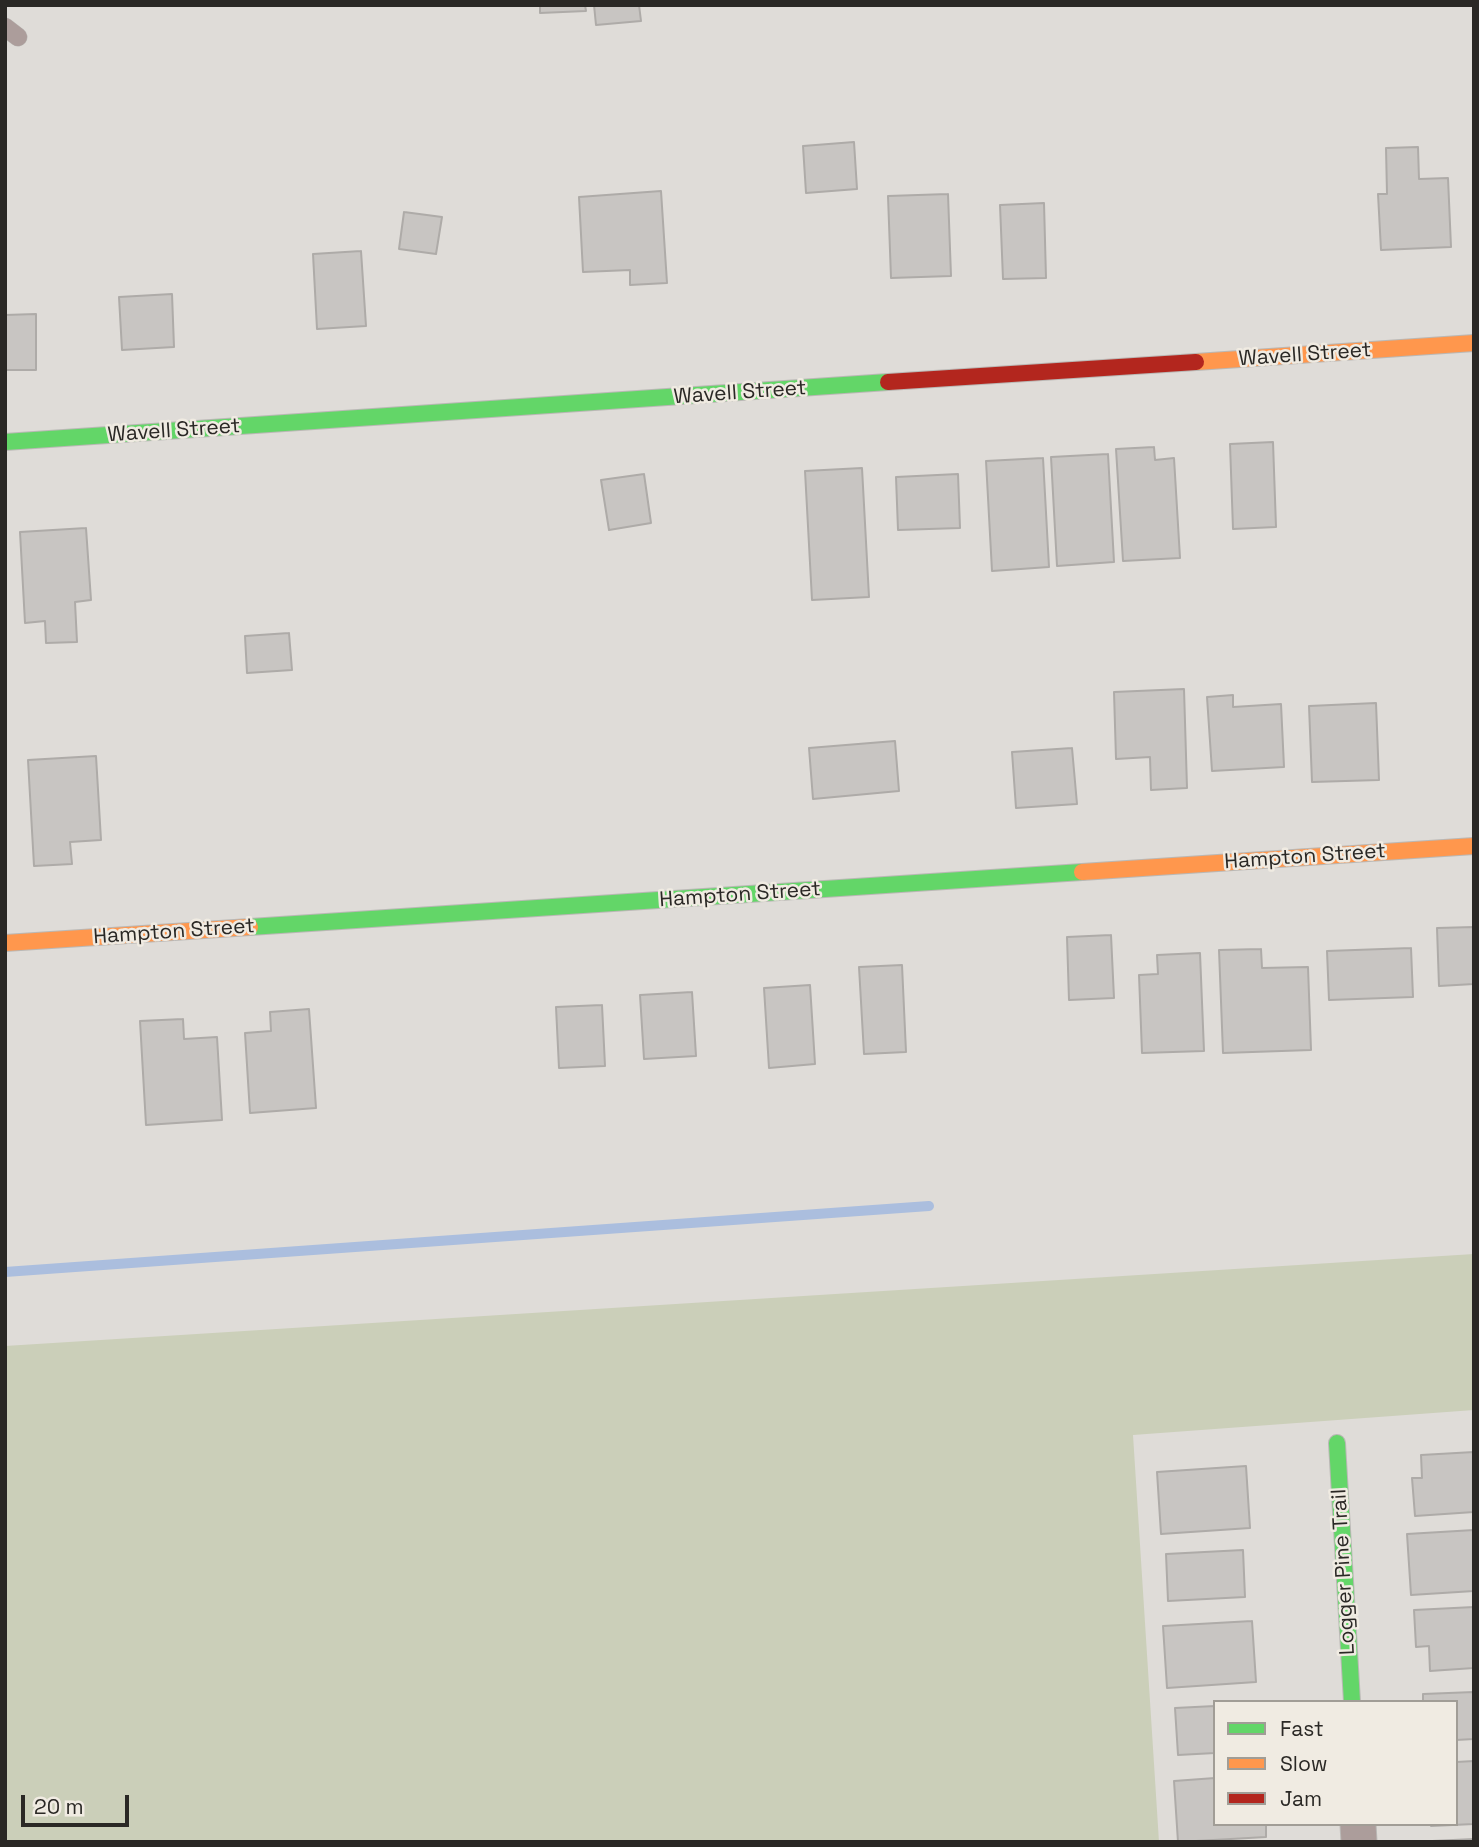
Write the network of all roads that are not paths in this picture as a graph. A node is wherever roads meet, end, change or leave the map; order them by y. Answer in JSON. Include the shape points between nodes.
{"nodes":[{"id":1,"x":1474,"y":343,"type":"edge"},
{"id":2,"x":5,"y":442,"type":"edge"},
{"id":3,"x":1474,"y":846,"type":"edge"},
{"id":4,"x":5,"y":943,"type":"edge"},
{"id":5,"x":1337,"y":1443,"type":"dead end"},
{"id":6,"x":1352,"y":1700,"type":"edge"}],
"edges":[{"from":1,"to":2,"type":"street","name":"Wavell Street"},
{"from":3,"to":4,"type":"street","name":"Hampton Street"},
{"from":5,"to":6,"type":"street","name":"Logger Pine Trail"}]}
